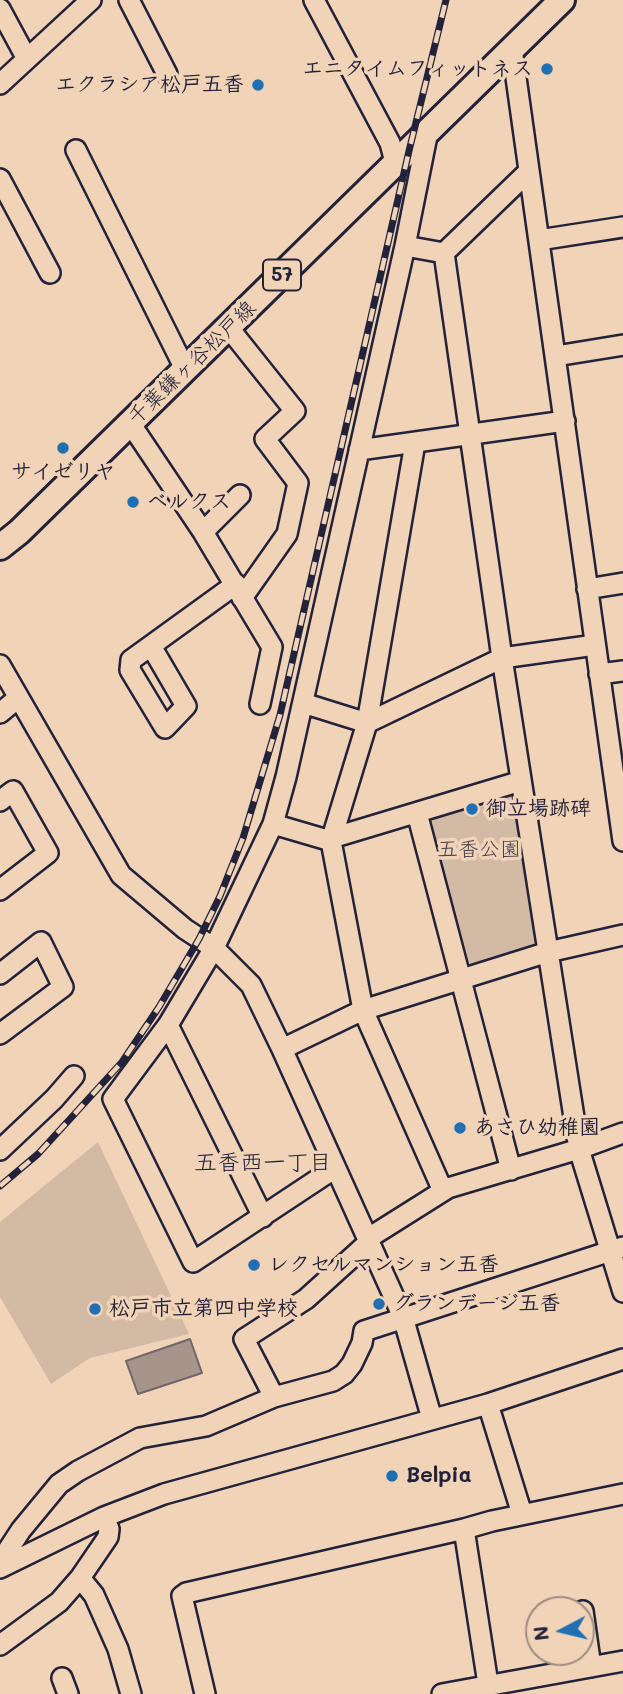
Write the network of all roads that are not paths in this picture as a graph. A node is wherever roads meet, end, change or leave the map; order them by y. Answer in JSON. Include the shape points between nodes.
{"nodes":[{"id":1,"x":129,"y":0,"type":"edge"},
{"id":2,"x":314,"y":0,"type":"edge"},
{"id":3,"x":562,"y":0,"type":"edge"},
{"id":4,"x":82,"y":3,"type":"edge"},
{"id":5,"x":0,"y":9,"type":"edge"},
{"id":6,"x":512,"y":49,"type":"junction"},
{"id":7,"x":27,"y":59,"type":"junction"},
{"id":8,"x":167,"y":74,"type":"dead end"},
{"id":9,"x":0,"y":84,"type":"edge"},
{"id":10,"x":428,"y":131,"type":"junction"},
{"id":11,"x":76,"y":150,"type":"dead end"},
{"id":12,"x":395,"y":162,"type":"junction"},
{"id":13,"x":529,"y":171,"type":"junction"},
{"id":14,"x":0,"y":179,"type":"edge"},
{"id":15,"x":623,"y":227,"type":"edge"},
{"id":16,"x":539,"y":240,"type":"junction"},
{"id":17,"x":405,"y":246,"type":"junction"},
{"id":18,"x":444,"y":253,"type":"junction"},
{"id":19,"x":50,"y":273,"type":"dead end"},
{"id":20,"x":228,"y":327,"type":"junction"},
{"id":21,"x":623,"y":345,"type":"edge"},
{"id":22,"x":556,"y":356,"type":"junction"},
{"id":23,"x":185,"y":369,"type":"junction"},
{"id":24,"x":565,"y":421,"type":"junction"},
{"id":25,"x":130,"y":423,"type":"junction"},
{"id":26,"x":470,"y":435,"type":"junction"},
{"id":27,"x":415,"y":443,"type":"junction"},
{"id":28,"x":359,"y":450,"type":"junction"},
{"id":29,"x":240,"y":495,"type":"dead end"},
{"id":30,"x":203,"y":532,"type":"junction"},
{"id":31,"x":0,"y":547,"type":"edge"},
{"id":32,"x":623,"y":583,"type":"edge"},
{"id":33,"x":587,"y":589,"type":"junction"},
{"id":34,"x":239,"y":591,"type":"junction"},
{"id":35,"x":595,"y":645,"type":"junction"},
{"id":36,"x":151,"y":646,"type":"dead end"},
{"id":37,"x":502,"y":658,"type":"junction"},
{"id":38,"x":0,"y":665,"type":"edge"},
{"id":39,"x":623,"y":671,"type":"edge"},
{"id":40,"x":599,"y":674,"type":"junction"},
{"id":41,"x":18,"y":698,"type":"junction"},
{"id":42,"x":303,"y":703,"type":"junction"},
{"id":43,"x":260,"y":704,"type":"dead end"},
{"id":44,"x":0,"y":713,"type":"edge"},
{"id":45,"x":367,"y":723,"type":"junction"},
{"id":46,"x":615,"y":730,"type":"edge"},
{"id":47,"x":521,"y":781,"type":"junction"},
{"id":48,"x":619,"y":787,"type":"edge"},
{"id":49,"x":0,"y":801,"type":"edge"},
{"id":50,"x":417,"y":813,"type":"junction"},
{"id":51,"x":273,"y":824,"type":"junction"},
{"id":52,"x":332,"y":839,"type":"junction"},
{"id":53,"x":623,"y":841,"type":"edge"},
{"id":54,"x":0,"y":890,"type":"edge"},
{"id":55,"x":623,"y":935,"type":"edge"},
{"id":56,"x":214,"y":948,"type":"junction"},
{"id":57,"x":548,"y":952,"type":"junction"},
{"id":58,"x":0,"y":974,"type":"edge"},
{"id":59,"x":460,"y":979,"type":"junction"},
{"id":60,"x":363,"y":1010,"type":"junction"},
{"id":61,"x":168,"y":1025,"type":"junction"},
{"id":62,"x":0,"y":1034,"type":"edge"},
{"id":63,"x":282,"y":1049,"type":"junction"},
{"id":64,"x":74,"y":1076,"type":"dead end"},
{"id":65,"x":623,"y":1133,"type":"edge"},
{"id":66,"x":579,"y":1149,"type":"junction"},
{"id":67,"x":0,"y":1150,"type":"edge"},
{"id":68,"x":335,"y":1168,"type":"junction"},
{"id":69,"x":511,"y":1170,"type":"junction"},
{"id":70,"x":443,"y":1191,"type":"junction"},
{"id":71,"x":263,"y":1217,"type":"junction"},
{"id":72,"x":368,"y":1240,"type":"junction"},
{"id":73,"x":617,"y":1249,"type":"edge"},
{"id":74,"x":623,"y":1292,"type":"edge"},
{"id":75,"x":403,"y":1317,"type":"junction"},
{"id":76,"x":623,"y":1359,"type":"edge"},
{"id":77,"x":274,"y":1397,"type":"junction"},
{"id":78,"x":488,"y":1404,"type":"junction"},
{"id":79,"x":432,"y":1419,"type":"junction"},
{"id":80,"x":623,"y":1494,"type":"edge"},
{"id":81,"x":522,"y":1514,"type":"junction"},
{"id":82,"x":104,"y":1517,"type":"junction"},
{"id":83,"x":464,"y":1529,"type":"junction"},
{"id":84,"x":0,"y":1565,"type":"edge"},
{"id":85,"x":80,"y":1578,"type":"junction"},
{"id":86,"x":0,"y":1645,"type":"edge"},
{"id":87,"x":623,"y":1661,"type":"edge"},
{"id":88,"x":591,"y":1667,"type":"joint"},
{"id":89,"x":488,"y":1684,"type":"junction"},
{"id":90,"x":452,"y":1693,"type":"edge"},
{"id":91,"x":131,"y":1694,"type":"edge"},
{"id":92,"x":205,"y":1694,"type":"edge"}],
"edges":[{"from":1,"to":8,"type":"street"},
{"from":2,"to":12,"type":"street","via":[[390,143]]},
{"from":3,"to":6,"type":"main road","name":"千葉鎌ヶ谷松戸線","number":"57"},
{"from":4,"to":7,"type":"street"},
{"from":5,"to":7,"type":"street"},
{"from":6,"to":10,"type":"main road","name":"千葉鎌ヶ谷松戸線","number":"57"},
{"from":6,"to":13,"type":"street"},
{"from":7,"to":9,"type":"street"},
{"from":10,"to":12,"type":"main road","name":"千葉鎌ヶ谷松戸線","number":"57"},
{"from":10,"to":17,"type":"street"},
{"from":11,"to":23,"type":"street"},
{"from":12,"to":20,"type":"main road","name":"千葉鎌ヶ谷松戸線","number":"57"},
{"from":13,"to":16,"type":"street"},
{"from":13,"to":18,"type":"street"},
{"from":14,"to":19,"type":"street"},
{"from":15,"to":16,"type":"street"},
{"from":16,"to":22,"type":"street"},
{"from":17,"to":18,"type":"street"},
{"from":17,"to":28,"type":"street"},
{"from":18,"to":26,"type":"street"},
{"from":20,"to":23,"type":"main road","name":"千葉鎌ヶ谷松戸線","number":"57"},
{"from":20,"to":34,"type":"street","via":[[295,411],[265,439],[299,483],[287,534]]},
{"from":21,"to":22,"type":"street"},
{"from":22,"to":24,"type":"street"},
{"from":23,"to":25,"type":"main road","name":"千葉鎌ヶ谷松戸線","number":"57"},
{"from":24,"to":26,"type":"street"},
{"from":24,"to":33,"type":"street"},
{"from":25,"to":30,"type":"street"},
{"from":25,"to":31,"type":"main road","name":"千葉鎌ヶ谷松戸線","number":"57"},
{"from":26,"to":27,"type":"street"},
{"from":26,"to":37,"type":"street"},
{"from":27,"to":28,"type":"street"},
{"from":27,"to":45,"type":"street"},
{"from":28,"to":42,"type":"street"},
{"from":29,"to":30,"type":"street"},
{"from":30,"to":34,"type":"street"},
{"from":32,"to":33,"type":"street"},
{"from":33,"to":35,"type":"street"},
{"from":34,"to":36,"type":"street"},
{"from":34,"to":43,"type":"street","via":[[272,648]]},
{"from":35,"to":37,"type":"street"},
{"from":35,"to":40,"type":"street"},
{"from":37,"to":45,"type":"street"},
{"from":37,"to":47,"type":"street"},
{"from":38,"to":41,"type":"street"},
{"from":39,"to":40,"type":"street"},
{"from":40,"to":46,"type":"street"},
{"from":41,"to":44,"type":"street"},
{"from":41,"to":56,"type":"street","via":[[121,876]]},
{"from":42,"to":45,"type":"street"},
{"from":42,"to":51,"type":"street"},
{"from":45,"to":52,"type":"street"},
{"from":46,"to":48,"type":"street"},
{"from":47,"to":50,"type":"street"},
{"from":47,"to":57,"type":"street"},
{"from":48,"to":53,"type":"street"},
{"from":49,"to":54,"type":"street","via":[[13,791],[48,853]]},
{"from":50,"to":52,"type":"street"},
{"from":50,"to":59,"type":"street"},
{"from":51,"to":52,"type":"street"},
{"from":51,"to":56,"type":"street"},
{"from":52,"to":60,"type":"street"},
{"from":55,"to":57,"type":"street"},
{"from":56,"to":61,"type":"street"},
{"from":56,"to":63,"type":"street","via":[[251,985]]},
{"from":57,"to":59,"type":"street"},
{"from":57,"to":66,"type":"street"},
{"from":58,"to":62,"type":"street","via":[[41,942],[63,987]]},
{"from":59,"to":60,"type":"street"},
{"from":59,"to":69,"type":"street"},
{"from":60,"to":63,"type":"street"},
{"from":60,"to":70,"type":"street"},
{"from":61,"to":71,"type":"street"},
{"from":61,"to":71,"type":"street","via":[[113,1099],[193,1262]]},
{"from":63,"to":68,"type":"street"},
{"from":64,"to":67,"type":"street"},
{"from":65,"to":66,"type":"street"},
{"from":66,"to":69,"type":"street"},
{"from":66,"to":73,"type":"street"},
{"from":68,"to":71,"type":"street"},
{"from":68,"to":72,"type":"street"},
{"from":69,"to":70,"type":"street"},
{"from":70,"to":72,"type":"street"},
{"from":72,"to":75,"type":"street"},
{"from":72,"to":77,"type":"street","via":[[306,1299],[244,1339]]},
{"from":73,"to":74,"type":"street"},
{"from":73,"to":75,"type":"street"},
{"from":75,"to":77,"type":"street","via":[[364,1331],[357,1355],[333,1381]]},
{"from":75,"to":79,"type":"street"},
{"from":76,"to":78,"type":"street"},
{"from":77,"to":84,"type":"street","via":[[206,1426],[140,1437],[78,1471],[59,1484],[21,1530]]},
{"from":78,"to":79,"type":"street"},
{"from":78,"to":81,"type":"street"},
{"from":79,"to":82,"type":"street","via":[[164,1494]]},
{"from":80,"to":81,"type":"street"},
{"from":81,"to":83,"type":"street"},
{"from":82,"to":84,"type":"street"},
{"from":82,"to":85,"type":"street","via":[[108,1537]]},
{"from":83,"to":89,"type":"street"},
{"from":83,"to":92,"type":"street","via":[[186,1593],[182,1596]]},
{"from":85,"to":86,"type":"street","via":[[59,1602]]},
{"from":85,"to":91,"type":"street","via":[[94,1595],[118,1649]]},
{"from":87,"to":88,"type":"street"},
{"from":88,"to":89,"type":"street"},
{"from":89,"to":90,"type":"street"}]}
